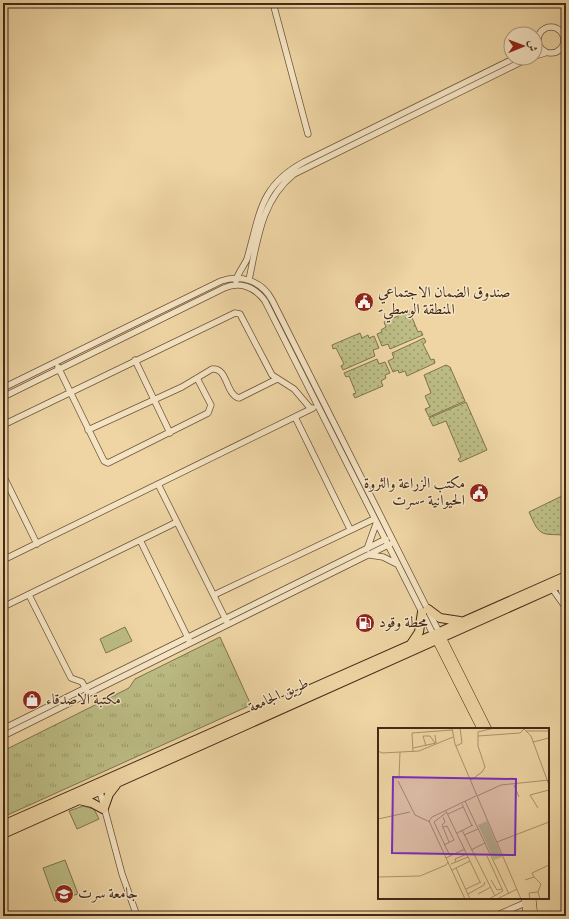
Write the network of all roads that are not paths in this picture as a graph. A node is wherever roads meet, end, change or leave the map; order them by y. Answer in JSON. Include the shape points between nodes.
{"nodes":[{"id":1,"x":273,"y":3,"type":"edge"},
{"id":2,"x":543,"y":31,"type":"edge"},
{"id":3,"x":564,"y":32,"type":"edge"},
{"id":4,"x":564,"y":48,"type":"edge"},
{"id":5,"x":543,"y":51,"type":"edge"},
{"id":6,"x":545,"y":53,"type":"joint"},
{"id":7,"x":503,"y":64,"type":"edge"},
{"id":8,"x":513,"y":66,"type":"edge"},
{"id":9,"x":308,"y":134,"type":"dead end"},
{"id":10,"x":236,"y":278,"type":"junction"},
{"id":11,"x":249,"y":280,"type":"junction"},
{"id":12,"x":237,"y":285,"type":"junction"},
{"id":13,"x":261,"y":286,"type":"junction"},
{"id":14,"x":257,"y":292,"type":"junction"},
{"id":15,"x":135,"y":360,"type":"junction"},
{"id":16,"x":55,"y":362,"type":"junction"},
{"id":17,"x":59,"y":369,"type":"junction"},
{"id":18,"x":197,"y":378,"type":"junction"},
{"id":19,"x":277,"y":379,"type":"junction"},
{"id":20,"x":3,"y":388,"type":"edge"},
{"id":21,"x":70,"y":392,"type":"junction"},
{"id":22,"x":3,"y":397,"type":"edge"},
{"id":23,"x":154,"y":399,"type":"junction"},
{"id":24,"x":323,"y":403,"type":"junction"},
{"id":25,"x":317,"y":406,"type":"junction"},
{"id":26,"x":311,"y":409,"type":"junction"},
{"id":27,"x":295,"y":417,"type":"junction"},
{"id":28,"x":3,"y":425,"type":"edge"},
{"id":29,"x":88,"y":430,"type":"junction"},
{"id":30,"x":170,"y":433,"type":"junction"},
{"id":31,"x":3,"y":475,"type":"edge"},
{"id":32,"x":158,"y":484,"type":"junction"},
{"id":33,"x":375,"y":521,"type":"junction"},
{"id":34,"x":177,"y":522,"type":"junction"},
{"id":35,"x":350,"y":529,"type":"junction"},
{"id":36,"x":140,"y":540,"type":"junction"},
{"id":37,"x":389,"y":541,"type":"junction"},
{"id":38,"x":37,"y":544,"type":"junction"},
{"id":39,"x":367,"y":549,"type":"junction"},
{"id":40,"x":367,"y":555,"type":"junction"},
{"id":41,"x":3,"y":560,"type":"edge"},
{"id":42,"x":397,"y":564,"type":"junction"},
{"id":43,"x":566,"y":576,"type":"edge"},
{"id":44,"x":557,"y":583,"type":"edge"},
{"id":45,"x":29,"y":595,"type":"junction"},
{"id":46,"x":214,"y":595,"type":"junction"},
{"id":47,"x":566,"y":603,"type":"edge"},
{"id":48,"x":3,"y":608,"type":"edge"},
{"id":49,"x":566,"y":608,"type":"edge"},
{"id":50,"x":425,"y":610,"type":"junction"},
{"id":51,"x":227,"y":621,"type":"junction"},
{"id":52,"x":463,"y":621,"type":"junction"},
{"id":53,"x":438,"y":636,"type":"junction"},
{"id":54,"x":189,"y":640,"type":"junction"},
{"id":55,"x":411,"y":644,"type":"junction"},
{"id":56,"x":368,"y":667,"type":"junction"},
{"id":57,"x":87,"y":691,"type":"junction"},
{"id":58,"x":245,"y":722,"type":"junction"},
{"id":59,"x":481,"y":728,"type":"edge"},
{"id":60,"x":487,"y":728,"type":"edge"},
{"id":61,"x":3,"y":729,"type":"edge"},
{"id":62,"x":3,"y":736,"type":"edge"},
{"id":63,"x":119,"y":782,"type":"junction"},
{"id":64,"x":97,"y":788,"type":"junction"},
{"id":65,"x":78,"y":800,"type":"junction"},
{"id":66,"x":104,"y":810,"type":"junction"},
{"id":67,"x":3,"y":825,"type":"edge"},
{"id":68,"x":3,"y":834,"type":"edge"},
{"id":69,"x":532,"y":899,"type":"edge"},
{"id":70,"x":525,"y":900,"type":"edge"},
{"id":71,"x":137,"y":916,"type":"edge"},
{"id":72,"x":495,"y":916,"type":"edge"},
{"id":73,"x":527,"y":916,"type":"edge"},
{"id":74,"x":534,"y":916,"type":"edge"}],
"edges":[{"from":1,"to":9,"type":"street"},
{"from":2,"to":3,"type":"street","via":[[554,27]]},
{"from":3,"to":4,"type":"street"},
{"from":4,"to":6,"type":"street","via":[[555,53]]},
{"from":5,"to":6,"type":"street"},
{"from":7,"to":10,"type":"street","via":[[286,173],[272,188],[261,206],[246,261]]},
{"from":8,"to":11,"type":"street","via":[[316,162],[289,178],[276,192],[267,208]]},
{"from":10,"to":11,"type":"street"},
{"from":10,"to":12,"type":"street"},
{"from":10,"to":16,"type":"street","via":[[221,281]]},
{"from":11,"to":13,"type":"street"},
{"from":12,"to":14,"type":"street"},
{"from":12,"to":17,"type":"street","via":[[224,288]]},
{"from":13,"to":14,"type":"street"},
{"from":13,"to":24,"type":"street","via":[[272,300]]},
{"from":14,"to":25,"type":"street","via":[[265,301]]},
{"from":15,"to":19,"type":"street","via":[[238,312],[270,372]]},
{"from":15,"to":21,"type":"street"},
{"from":15,"to":23,"type":"street"},
{"from":16,"to":17,"type":"street"},
{"from":16,"to":20,"type":"street"},
{"from":17,"to":21,"type":"street"},
{"from":17,"to":22,"type":"street"},
{"from":18,"to":19,"type":"street","via":[[210,370],[218,369],[232,394],[239,398]]},
{"from":18,"to":23,"type":"street"},
{"from":18,"to":30,"type":"street","via":[[211,405],[210,410]]},
{"from":19,"to":26,"type":"street","via":[[294,389]]},
{"from":21,"to":28,"type":"street"},
{"from":21,"to":29,"type":"street"},
{"from":23,"to":29,"type":"street"},
{"from":23,"to":30,"type":"street"},
{"from":24,"to":25,"type":"street"},
{"from":24,"to":37,"type":"street"},
{"from":25,"to":26,"type":"street"},
{"from":25,"to":33,"type":"street"},
{"from":26,"to":27,"type":"street"},
{"from":27,"to":32,"type":"street"},
{"from":27,"to":35,"type":"street"},
{"from":29,"to":30,"type":"street","via":[[104,461],[108,463]]},
{"from":31,"to":38,"type":"street"},
{"from":32,"to":34,"type":"street"},
{"from":32,"to":38,"type":"street"},
{"from":33,"to":35,"type":"street"},
{"from":33,"to":37,"type":"street"},
{"from":33,"to":39,"type":"street"},
{"from":34,"to":36,"type":"street"},
{"from":34,"to":46,"type":"street"},
{"from":35,"to":46,"type":"street"},
{"from":36,"to":45,"type":"street"},
{"from":36,"to":54,"type":"street"},
{"from":37,"to":39,"type":"street"},
{"from":37,"to":40,"type":"street"},
{"from":37,"to":42,"type":"street"},
{"from":37,"to":50,"type":"street"},
{"from":38,"to":41,"type":"street"},
{"from":39,"to":51,"type":"street"},
{"from":40,"to":42,"type":"street","via":[[383,557]]},
{"from":40,"to":51,"type":"street"},
{"from":42,"to":50,"type":"street"},
{"from":43,"to":44,"type":"highway","name":"طريق الجامعة"},
{"from":44,"to":47,"type":"street"},
{"from":44,"to":49,"type":"street"},
{"from":44,"to":52,"type":"highway","name":"طريق الجامعة"},
{"from":44,"to":53,"type":"highway","name":"طريق الجامعة"},
{"from":45,"to":48,"type":"street"},
{"from":45,"to":57,"type":"street","via":[[71,678],[82,682]]},
{"from":46,"to":51,"type":"street"},
{"from":50,"to":52,"type":"highway","via":[[440,618]]},
{"from":50,"to":53,"type":"street"},
{"from":50,"to":55,"type":"highway","via":[[419,632]]},
{"from":51,"to":54,"type":"street"},
{"from":52,"to":53,"type":"highway","name":"طريق الجامعة"},
{"from":53,"to":55,"type":"highway","name":"طريق الجامعة"},
{"from":53,"to":56,"type":"highway","name":"طريق الجامعة"},
{"from":53,"to":59,"type":"main road"},
{"from":53,"to":60,"type":"main road"},
{"from":54,"to":57,"type":"street"},
{"from":55,"to":56,"type":"highway","name":"طريق الجامعة"},
{"from":56,"to":58,"type":"highway","name":"طريق الجامعة"},
{"from":57,"to":61,"type":"street"},
{"from":57,"to":62,"type":"street"},
{"from":58,"to":63,"type":"highway","name":"طريق الجامعة"},
{"from":58,"to":64,"type":"highway","name":"طريق الجامعة"},
{"from":63,"to":64,"type":"highway","name":"طريق الجامعة"},
{"from":63,"to":66,"type":"highway","via":[[109,794]]},
{"from":64,"to":65,"type":"highway","name":"طريق الجامعة"},
{"from":64,"to":66,"type":"street"},
{"from":64,"to":67,"type":"highway","name":"طريق الجامعة"},
{"from":65,"to":66,"type":"highway","via":[[92,803]]},
{"from":65,"to":68,"type":"highway","name":"طريق الجامعة"},
{"from":66,"to":71,"type":"street"},
{"from":69,"to":74,"type":"main road"},
{"from":70,"to":72,"type":"street"},
{"from":70,"to":73,"type":"main road"}]}
